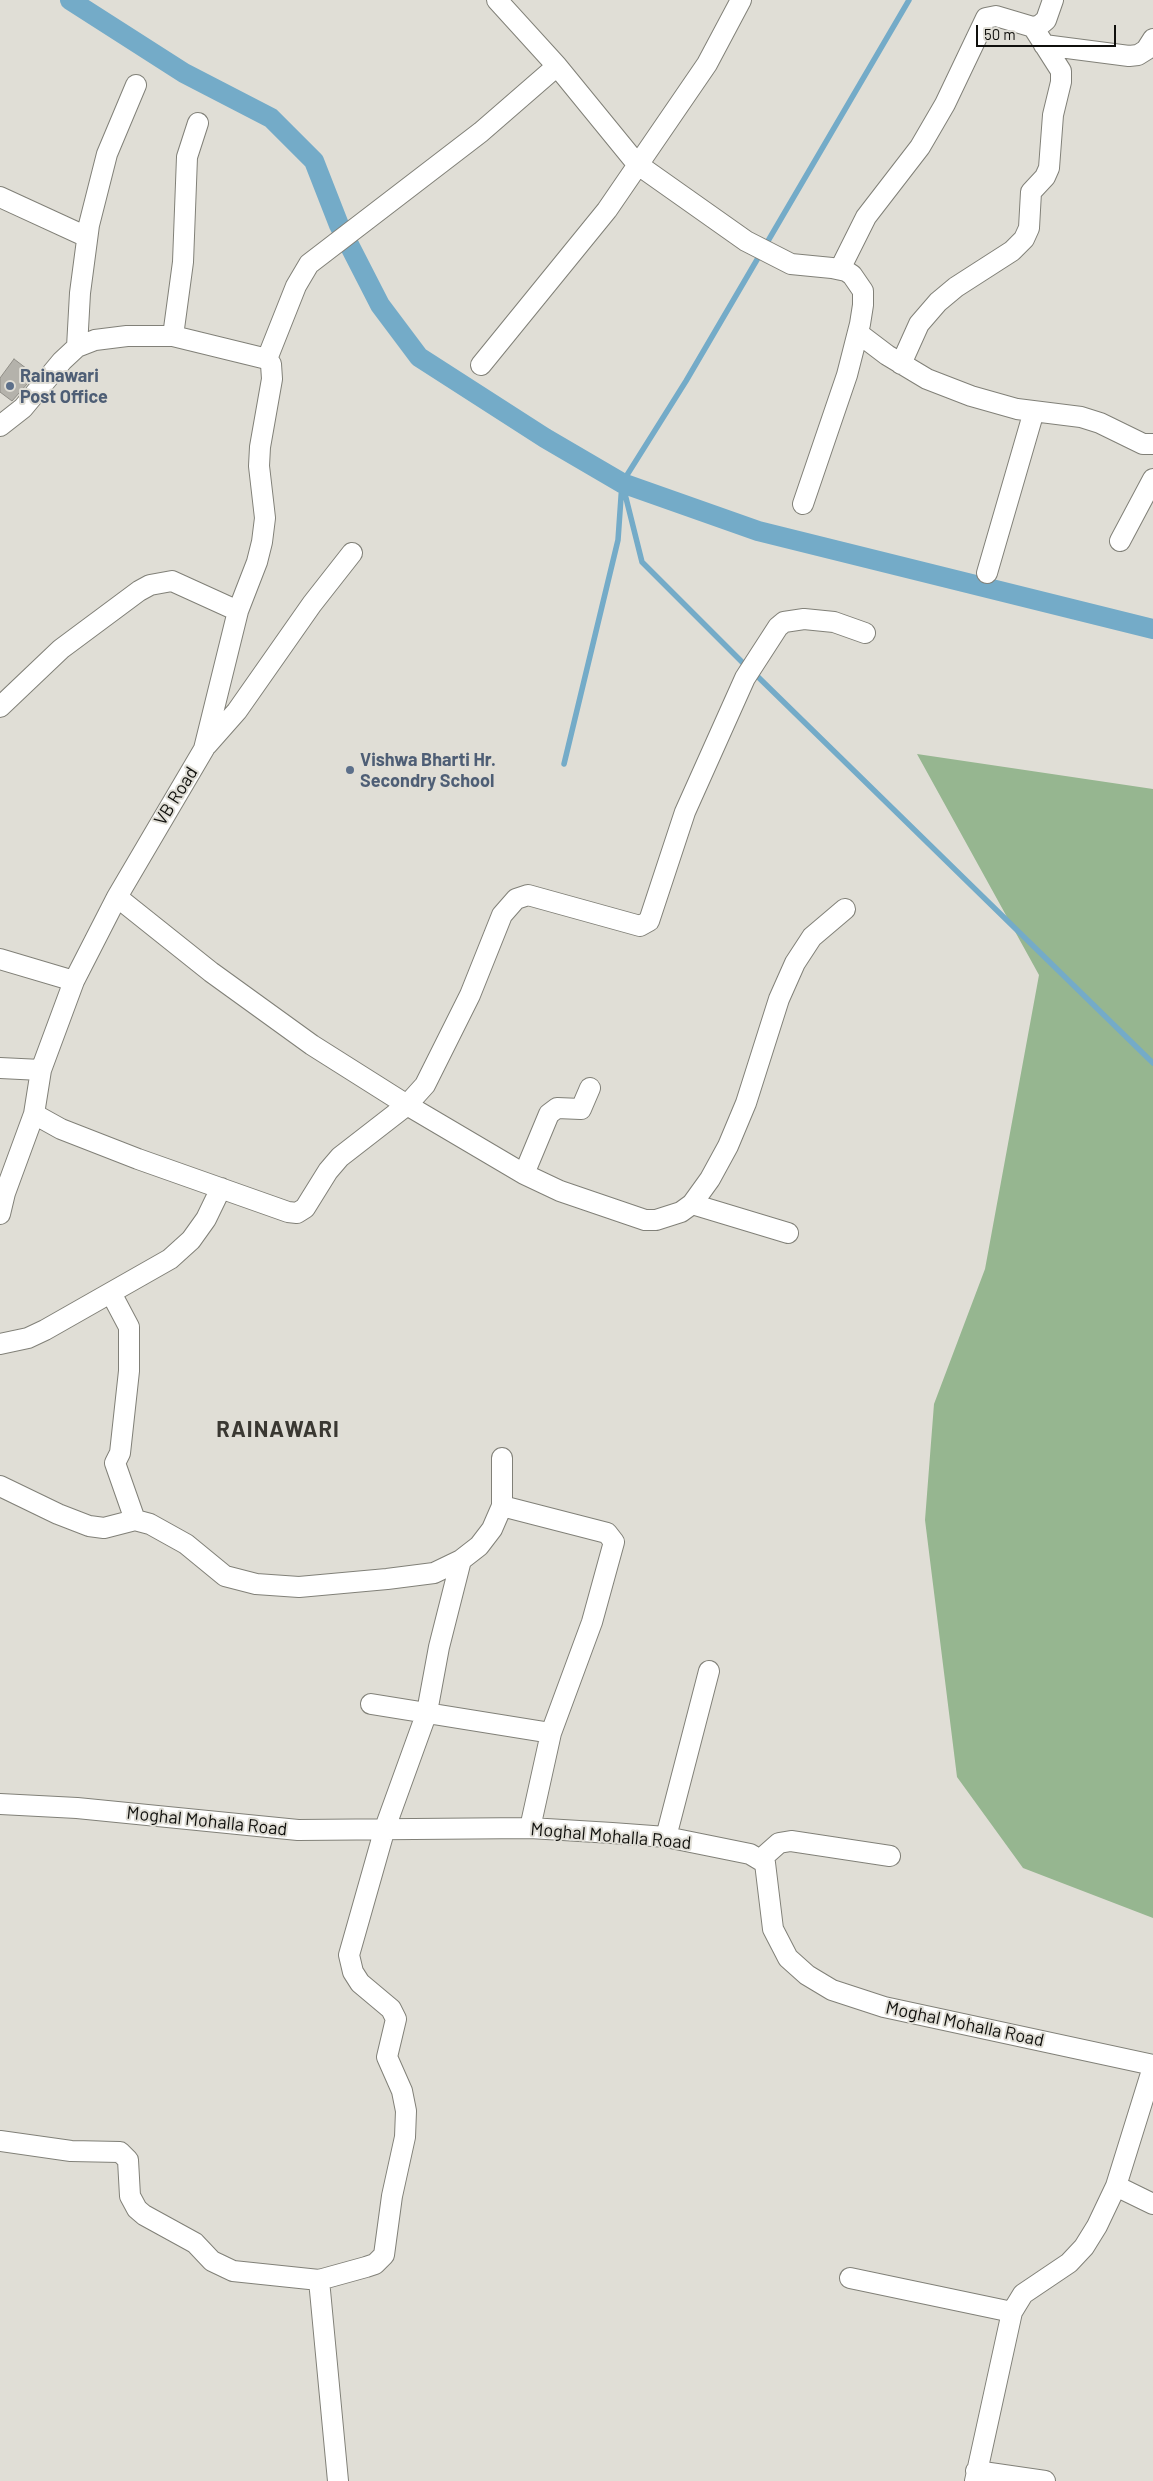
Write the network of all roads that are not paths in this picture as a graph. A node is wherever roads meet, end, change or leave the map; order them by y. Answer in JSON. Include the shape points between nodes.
{"nodes":[{"id":1,"x":497,"y":0,"type":"edge"},
{"id":2,"x":741,"y":0,"type":"edge"},
{"id":3,"x":1053,"y":0,"type":"edge"},
{"id":4,"x":1033,"y":27,"type":"junction"},
{"id":5,"x":1153,"y":39,"type":"edge"},
{"id":6,"x":1044,"y":45,"type":"junction"},
{"id":7,"x":557,"y":66,"type":"junction"},
{"id":8,"x":136,"y":85,"type":"dead end"},
{"id":9,"x":198,"y":123,"type":"dead end"},
{"id":10,"x":637,"y":164,"type":"junction"},
{"id":11,"x":0,"y":197,"type":"edge"},
{"id":12,"x":87,"y":237,"type":"junction"},
{"id":13,"x":840,"y":269,"type":"junction"},
{"id":14,"x":858,"y":333,"type":"junction"},
{"id":15,"x":174,"y":336,"type":"junction"},
{"id":16,"x":77,"y":347,"type":"junction"},
{"id":17,"x":267,"y":359,"type":"junction"},
{"id":18,"x":902,"y":364,"type":"junction"},
{"id":19,"x":481,"y":365,"type":"dead end"},
{"id":20,"x":1034,"y":411,"type":"junction"},
{"id":21,"x":0,"y":426,"type":"edge"},
{"id":22,"x":1153,"y":444,"type":"edge"},
{"id":23,"x":1153,"y":479,"type":"edge"},
{"id":24,"x":803,"y":504,"type":"dead end"},
{"id":25,"x":1120,"y":541,"type":"dead end"},
{"id":26,"x":352,"y":553,"type":"dead end"},
{"id":27,"x":987,"y":573,"type":"dead end"},
{"id":28,"x":238,"y":611,"type":"junction"},
{"id":29,"x":865,"y":633,"type":"dead end"},
{"id":30,"x":0,"y":707,"type":"edge"},
{"id":31,"x":204,"y":749,"type":"junction"},
{"id":32,"x":117,"y":897,"type":"junction"},
{"id":33,"x":845,"y":909,"type":"dead end"},
{"id":34,"x":0,"y":959,"type":"edge"},
{"id":35,"x":74,"y":981,"type":"junction"},
{"id":36,"x":0,"y":1068,"type":"edge"},
{"id":37,"x":41,"y":1070,"type":"junction"},
{"id":38,"x":590,"y":1088,"type":"dead end"},
{"id":39,"x":407,"y":1106,"type":"junction"},
{"id":40,"x":34,"y":1114,"type":"junction"},
{"id":41,"x":524,"y":1174,"type":"junction"},
{"id":42,"x":221,"y":1188,"type":"junction"},
{"id":43,"x":692,"y":1204,"type":"junction"},
{"id":44,"x":0,"y":1214,"type":"edge"},
{"id":45,"x":788,"y":1233,"type":"dead end"},
{"id":46,"x":112,"y":1293,"type":"junction"},
{"id":47,"x":0,"y":1344,"type":"edge"},
{"id":48,"x":502,"y":1458,"type":"dead end"},
{"id":49,"x":0,"y":1486,"type":"edge"},
{"id":50,"x":502,"y":1506,"type":"junction"},
{"id":51,"x":135,"y":1520,"type":"junction"},
{"id":52,"x":461,"y":1560,"type":"junction"},
{"id":53,"x":708,"y":1671,"type":"dead end"},
{"id":54,"x":371,"y":1704,"type":"dead end"},
{"id":55,"x":427,"y":1712,"type":"junction"},
{"id":56,"x":552,"y":1733,"type":"junction"},
{"id":57,"x":0,"y":1804,"type":"edge"},
{"id":58,"x":385,"y":1828,"type":"junction"},
{"id":59,"x":530,"y":1828,"type":"junction"},
{"id":60,"x":666,"y":1837,"type":"junction"},
{"id":61,"x":890,"y":1856,"type":"dead end"},
{"id":62,"x":762,"y":1859,"type":"junction"},
{"id":63,"x":1153,"y":2066,"type":"edge"},
{"id":64,"x":0,"y":2141,"type":"edge"},
{"id":65,"x":1116,"y":2186,"type":"junction"},
{"id":66,"x":1153,"y":2204,"type":"edge"},
{"id":67,"x":850,"y":2278,"type":"dead end"},
{"id":68,"x":319,"y":2280,"type":"junction"},
{"id":69,"x":1012,"y":2312,"type":"junction"},
{"id":70,"x":975,"y":2476,"type":"edge"},
{"id":71,"x":338,"y":2481,"type":"edge"},
{"id":72,"x":1045,"y":2481,"type":"edge"}],
"edges":[{"from":1,"to":7,"type":"street"},
{"from":2,"to":10,"type":"street","via":[[708,64]]},
{"from":3,"to":4,"type":"street","via":[[1046,20]]},
{"from":4,"to":6,"type":"street"},
{"from":4,"to":13,"type":"street","via":[[996,16],[986,18],[920,147],[866,217]]},
{"from":5,"to":6,"type":"street","via":[[1138,55]]},
{"from":6,"to":18,"type":"street","via":[[1061,71],[1061,82],[1053,116],[1049,168],[1031,192],[1029,228],[1024,239],[1012,251],[938,302],[919,324]]},
{"from":7,"to":10,"type":"street"},
{"from":7,"to":17,"type":"street","via":[[481,132],[309,264],[296,286]]},
{"from":8,"to":12,"type":"street","via":[[106,154]]},
{"from":9,"to":15,"type":"street","via":[[187,158],[183,262]]},
{"from":10,"to":13,"type":"street","via":[[746,242],[781,261],[798,266]]},
{"from":10,"to":19,"type":"street","via":[[585,239]]},
{"from":11,"to":12,"type":"street"},
{"from":12,"to":16,"type":"street"},
{"from":13,"to":14,"type":"street","via":[[852,275],[863,290]]},
{"from":14,"to":18,"type":"street"},
{"from":14,"to":24,"type":"street","via":[[847,376]]},
{"from":15,"to":16,"type":"street","via":[[127,336],[94,340]]},
{"from":15,"to":17,"type":"street"},
{"from":16,"to":21,"type":"street","via":[[23,408]]},
{"from":17,"to":28,"type":"street","name":"VB Road","via":[[271,364],[272,379],[259,466],[265,518],[257,562]]},
{"from":18,"to":20,"type":"street","via":[[927,379],[971,396],[998,405]]},
{"from":20,"to":22,"type":"street","via":[[1081,417],[1143,444]]},
{"from":20,"to":27,"type":"street"},
{"from":23,"to":25,"type":"street"},
{"from":26,"to":31,"type":"street","via":[[237,711]]},
{"from":28,"to":30,"type":"street","via":[[172,581],[150,585],[61,649]]},
{"from":28,"to":31,"type":"street","name":"VB Road"},
{"from":29,"to":39,"type":"street","via":[[834,622],[804,619],[784,622],[768,639],[745,678],[685,812],[649,921],[640,926],[528,895],[516,899],[502,915],[444,1050],[425,1085]]},
{"from":31,"to":32,"type":"street","name":"VB Road"},
{"from":32,"to":35,"type":"street","name":"VB Road"},
{"from":32,"to":39,"type":"street","via":[[211,972]]},
{"from":33,"to":43,"type":"street","via":[[812,937],[795,963],[779,999],[746,1103],[728,1146]]},
{"from":34,"to":35,"type":"street"},
{"from":35,"to":37,"type":"street","name":"VB Road"},
{"from":36,"to":37,"type":"street"},
{"from":37,"to":40,"type":"street","name":"VB Road"},
{"from":38,"to":41,"type":"street","via":[[581,1109],[557,1108],[549,1114]]},
{"from":39,"to":41,"type":"street"},
{"from":39,"to":42,"type":"street","via":[[340,1157],[305,1208],[297,1213]]},
{"from":40,"to":42,"type":"street","via":[[61,1129]]},
{"from":40,"to":44,"type":"street","name":"VB Road"},
{"from":41,"to":43,"type":"street","via":[[560,1191],[645,1220],[666,1219]]},
{"from":42,"to":46,"type":"street","via":[[191,1240],[170,1260]]},
{"from":43,"to":45,"type":"street"},
{"from":46,"to":47,"type":"street","via":[[28,1338]]},
{"from":46,"to":51,"type":"street","via":[[129,1327],[129,1371],[120,1453],[115,1463]]},
{"from":48,"to":50,"type":"street"},
{"from":49,"to":51,"type":"street","via":[[89,1526],[104,1528]]},
{"from":50,"to":52,"type":"street","via":[[492,1529],[479,1546]]},
{"from":50,"to":56,"type":"street","via":[[607,1533],[614,1542],[592,1622]]},
{"from":51,"to":52,"type":"street","via":[[150,1524],[186,1544],[225,1576],[256,1584],[299,1587],[387,1580],[434,1573]]},
{"from":52,"to":55,"type":"street"},
{"from":53,"to":60,"type":"street"},
{"from":54,"to":55,"type":"street"},
{"from":55,"to":56,"type":"street"},
{"from":55,"to":58,"type":"street"},
{"from":56,"to":59,"type":"street"},
{"from":57,"to":58,"type":"street","name":"Moghal Mohalla Road","via":[[77,1808],[298,1830]]},
{"from":58,"to":59,"type":"street","name":"Moghal Mohalla Road"},
{"from":58,"to":68,"type":"street","via":[[349,1954],[353,1972],[360,1983],[395,2014],[387,2057],[402,2091],[406,2111],[405,2137],[384,2254],[375,2264]]},
{"from":59,"to":60,"type":"street","name":"Moghal Mohalla Road"},
{"from":60,"to":62,"type":"street","name":"Moghal Mohalla Road"},
{"from":61,"to":62,"type":"street","via":[[791,1841],[779,1843]]},
{"from":62,"to":63,"type":"street","name":"Moghal Mohalla Road","via":[[766,1868],[773,1929],[779,1943],[801,1970],[832,1990],[884,2007]]},
{"from":63,"to":65,"type":"street"},
{"from":64,"to":68,"type":"street","via":[[71,2151],[120,2152],[128,2160],[130,2196],[137,2209],[196,2242],[212,2261],[233,2271]]},
{"from":65,"to":66,"type":"street"},
{"from":65,"to":69,"type":"street","via":[[1084,2247],[1069,2263],[1023,2294]]},
{"from":67,"to":69,"type":"street"},
{"from":68,"to":71,"type":"street"},
{"from":69,"to":70,"type":"street"},
{"from":70,"to":72,"type":"street"}]}
